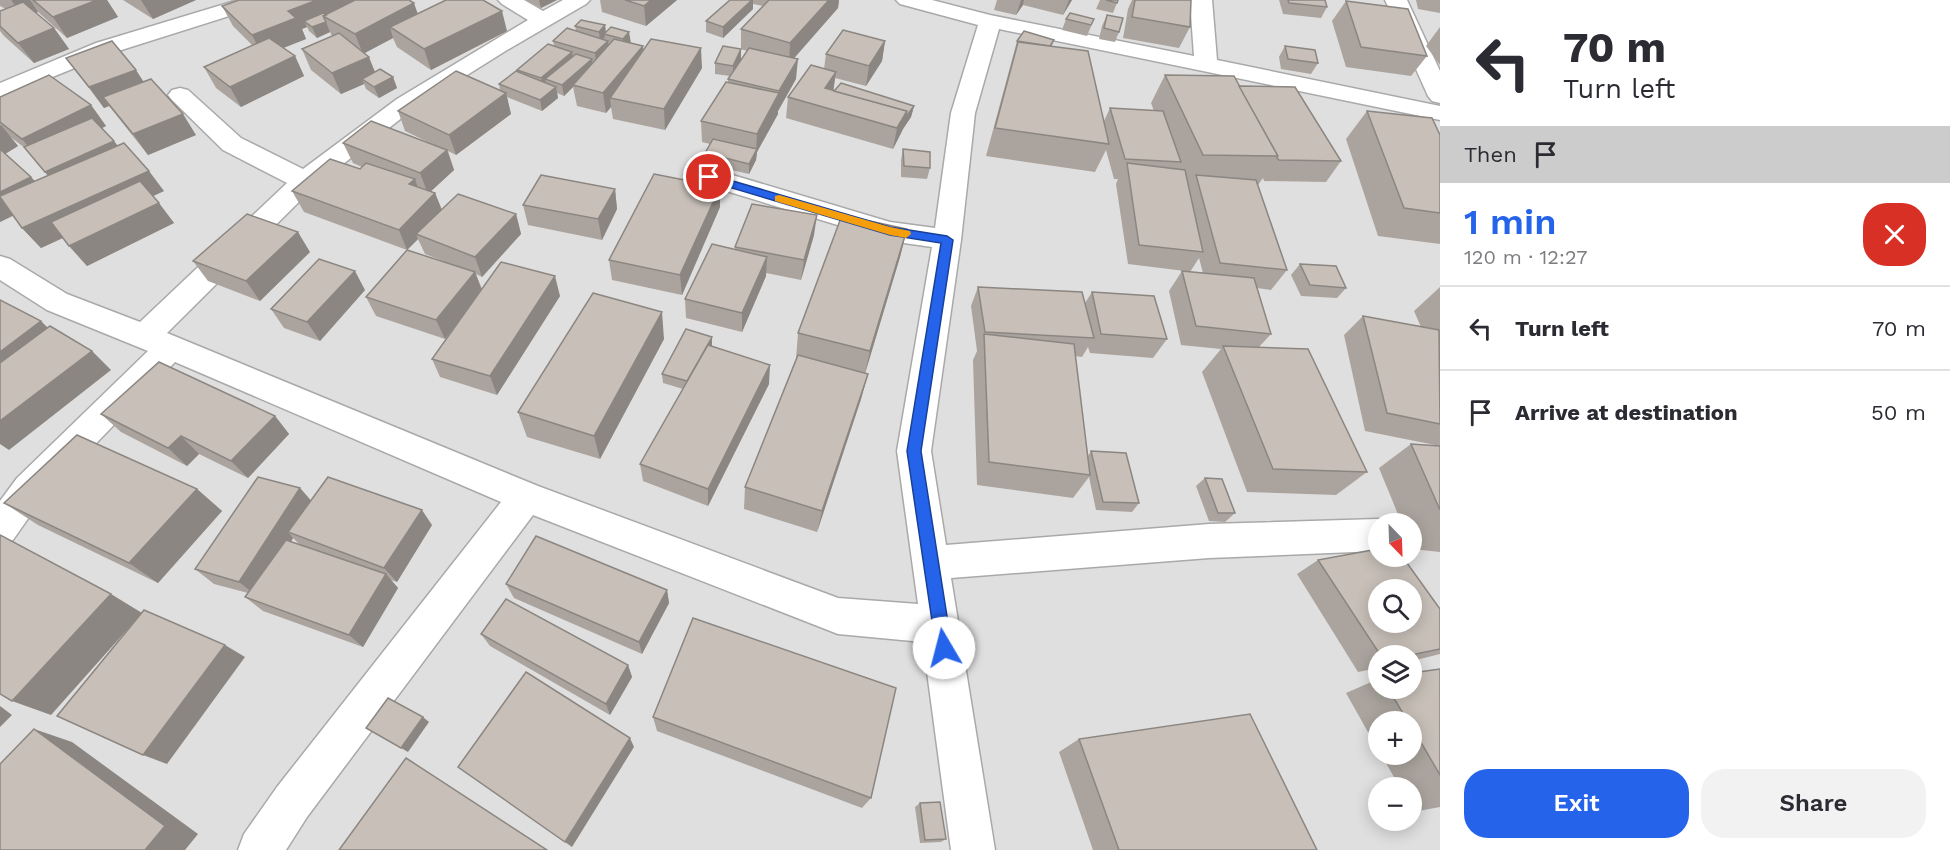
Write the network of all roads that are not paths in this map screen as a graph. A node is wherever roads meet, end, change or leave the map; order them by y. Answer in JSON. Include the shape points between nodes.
{"nodes":[{"id":1,"x":260,"y":0,"type":"edge"},
{"id":2,"x":509,"y":0,"type":"edge"},
{"id":3,"x":579,"y":0,"type":"edge"},
{"id":4,"x":907,"y":0,"type":"edge"},
{"id":5,"x":1201,"y":0,"type":"edge"},
{"id":6,"x":1396,"y":0,"type":"edge"},
{"id":7,"x":543,"y":20,"type":"junction"},
{"id":8,"x":990,"y":21,"type":"junction"},
{"id":9,"x":1206,"y":66,"type":"junction"},
{"id":10,"x":0,"y":91,"type":"edge"},
{"id":11,"x":180,"y":95,"type":"dead end"},
{"id":12,"x":1440,"y":96,"type":"edge"},
{"id":13,"x":1440,"y":113,"type":"edge"},
{"id":14,"x":709,"y":177,"type":"dead end"},
{"id":15,"x":305,"y":181,"type":"junction"},
{"id":16,"x":947,"y":240,"type":"junction"},
{"id":17,"x":0,"y":266,"type":"edge"},
{"id":18,"x":158,"y":342,"type":"junction"},
{"id":19,"x":526,"y":497,"type":"junction"},
{"id":20,"x":0,"y":529,"type":"edge"},
{"id":21,"x":1368,"y":535,"type":"edge"},
{"id":22,"x":930,"y":563,"type":"junction"},
{"id":23,"x":940,"y":625,"type":"junction"},
{"id":24,"x":260,"y":850,"type":"edge"},
{"id":25,"x":973,"y":850,"type":"edge"}],
"edges":[{"from":1,"to":10,"type":"street","via":[[104,48]]},
{"from":2,"to":7,"type":"street"},
{"from":3,"to":7,"type":"street"},
{"from":4,"to":8,"type":"street"},
{"from":5,"to":9,"type":"street"},
{"from":6,"to":12,"type":"street"},
{"from":7,"to":15,"type":"street","via":[[405,104]]},
{"from":8,"to":9,"type":"street"},
{"from":8,"to":16,"type":"street","via":[[963,113]]},
{"from":9,"to":13,"type":"street"},
{"from":11,"to":15,"type":"street","via":[[232,144]]},
{"from":14,"to":16,"type":"street","via":[[890,231]]},
{"from":15,"to":18,"type":"street"},
{"from":16,"to":22,"type":"street","via":[[914,451]]},
{"from":17,"to":18,"type":"street","via":[[57,302]]},
{"from":18,"to":19,"type":"street"},
{"from":18,"to":20,"type":"street","via":[[29,489]]},
{"from":19,"to":23,"type":"street","via":[[838,616]]},
{"from":19,"to":24,"type":"street","via":[[292,802]]},
{"from":21,"to":22,"type":"street","via":[[1209,541]]},
{"from":22,"to":23,"type":"street"},
{"from":23,"to":25,"type":"street"}]}
